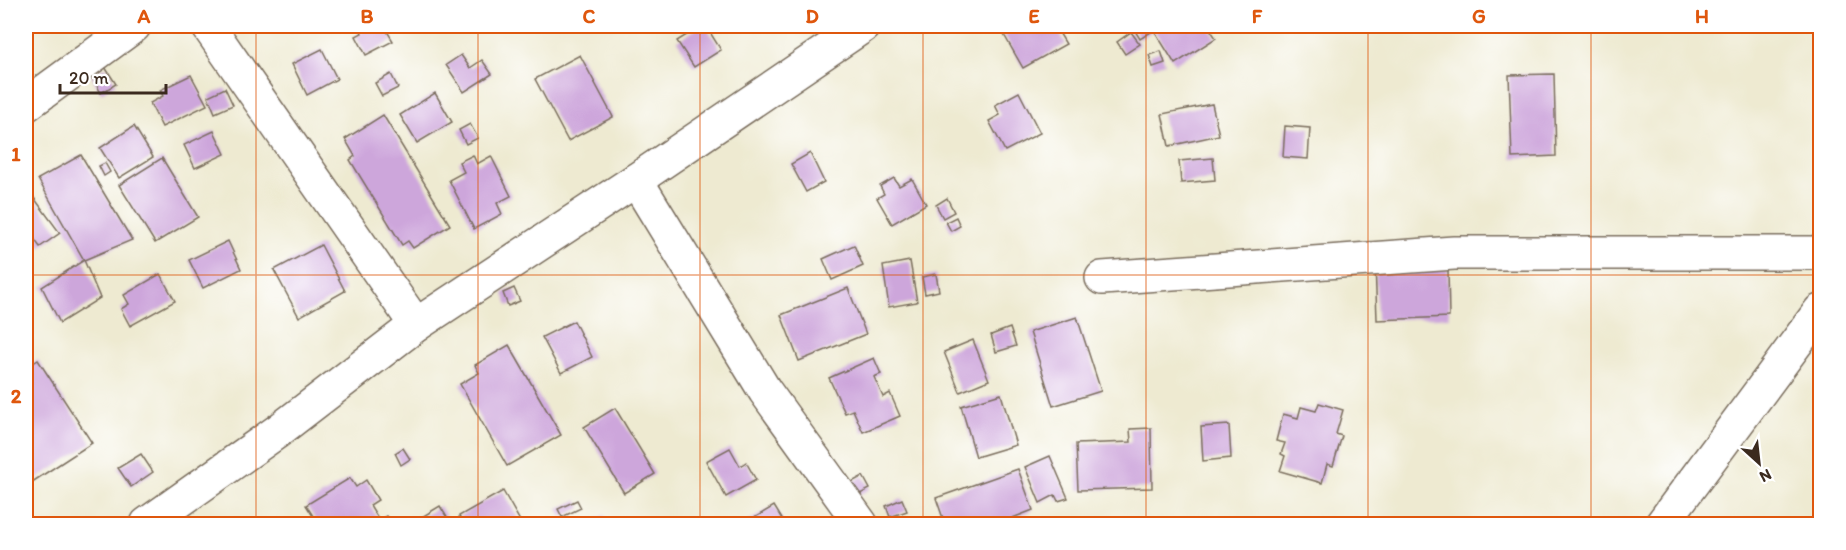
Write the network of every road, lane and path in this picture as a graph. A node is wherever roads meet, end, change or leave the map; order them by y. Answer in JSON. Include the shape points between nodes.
{"nodes":[{"id":1,"x":134,"y":26,"type":"edge"},
{"id":2,"x":208,"y":26,"type":"edge"},
{"id":3,"x":862,"y":26,"type":"edge"},
{"id":4,"x":26,"y":105,"type":"edge"},
{"id":5,"x":636,"y":180,"type":"junction"},
{"id":6,"x":1821,"y":253,"type":"edge"},
{"id":7,"x":1102,"y":278,"type":"dead end"},
{"id":8,"x":1821,"y":311,"type":"edge"},
{"id":9,"x":416,"y":325,"type":"junction"},
{"id":10,"x":147,"y":525,"type":"edge"},
{"id":11,"x":861,"y":525,"type":"edge"},
{"id":12,"x":1662,"y":525,"type":"edge"}],
"edges":[{"from":1,"to":4,"type":"street"},
{"from":2,"to":9,"type":"street"},
{"from":3,"to":5,"type":"street"},
{"from":5,"to":9,"type":"street"},
{"from":5,"to":11,"type":"street","via":[[765,391]]},
{"from":6,"to":7,"type":"street","via":[[1454,253]]},
{"from":8,"to":12,"type":"street"},
{"from":9,"to":10,"type":"street"}]}
